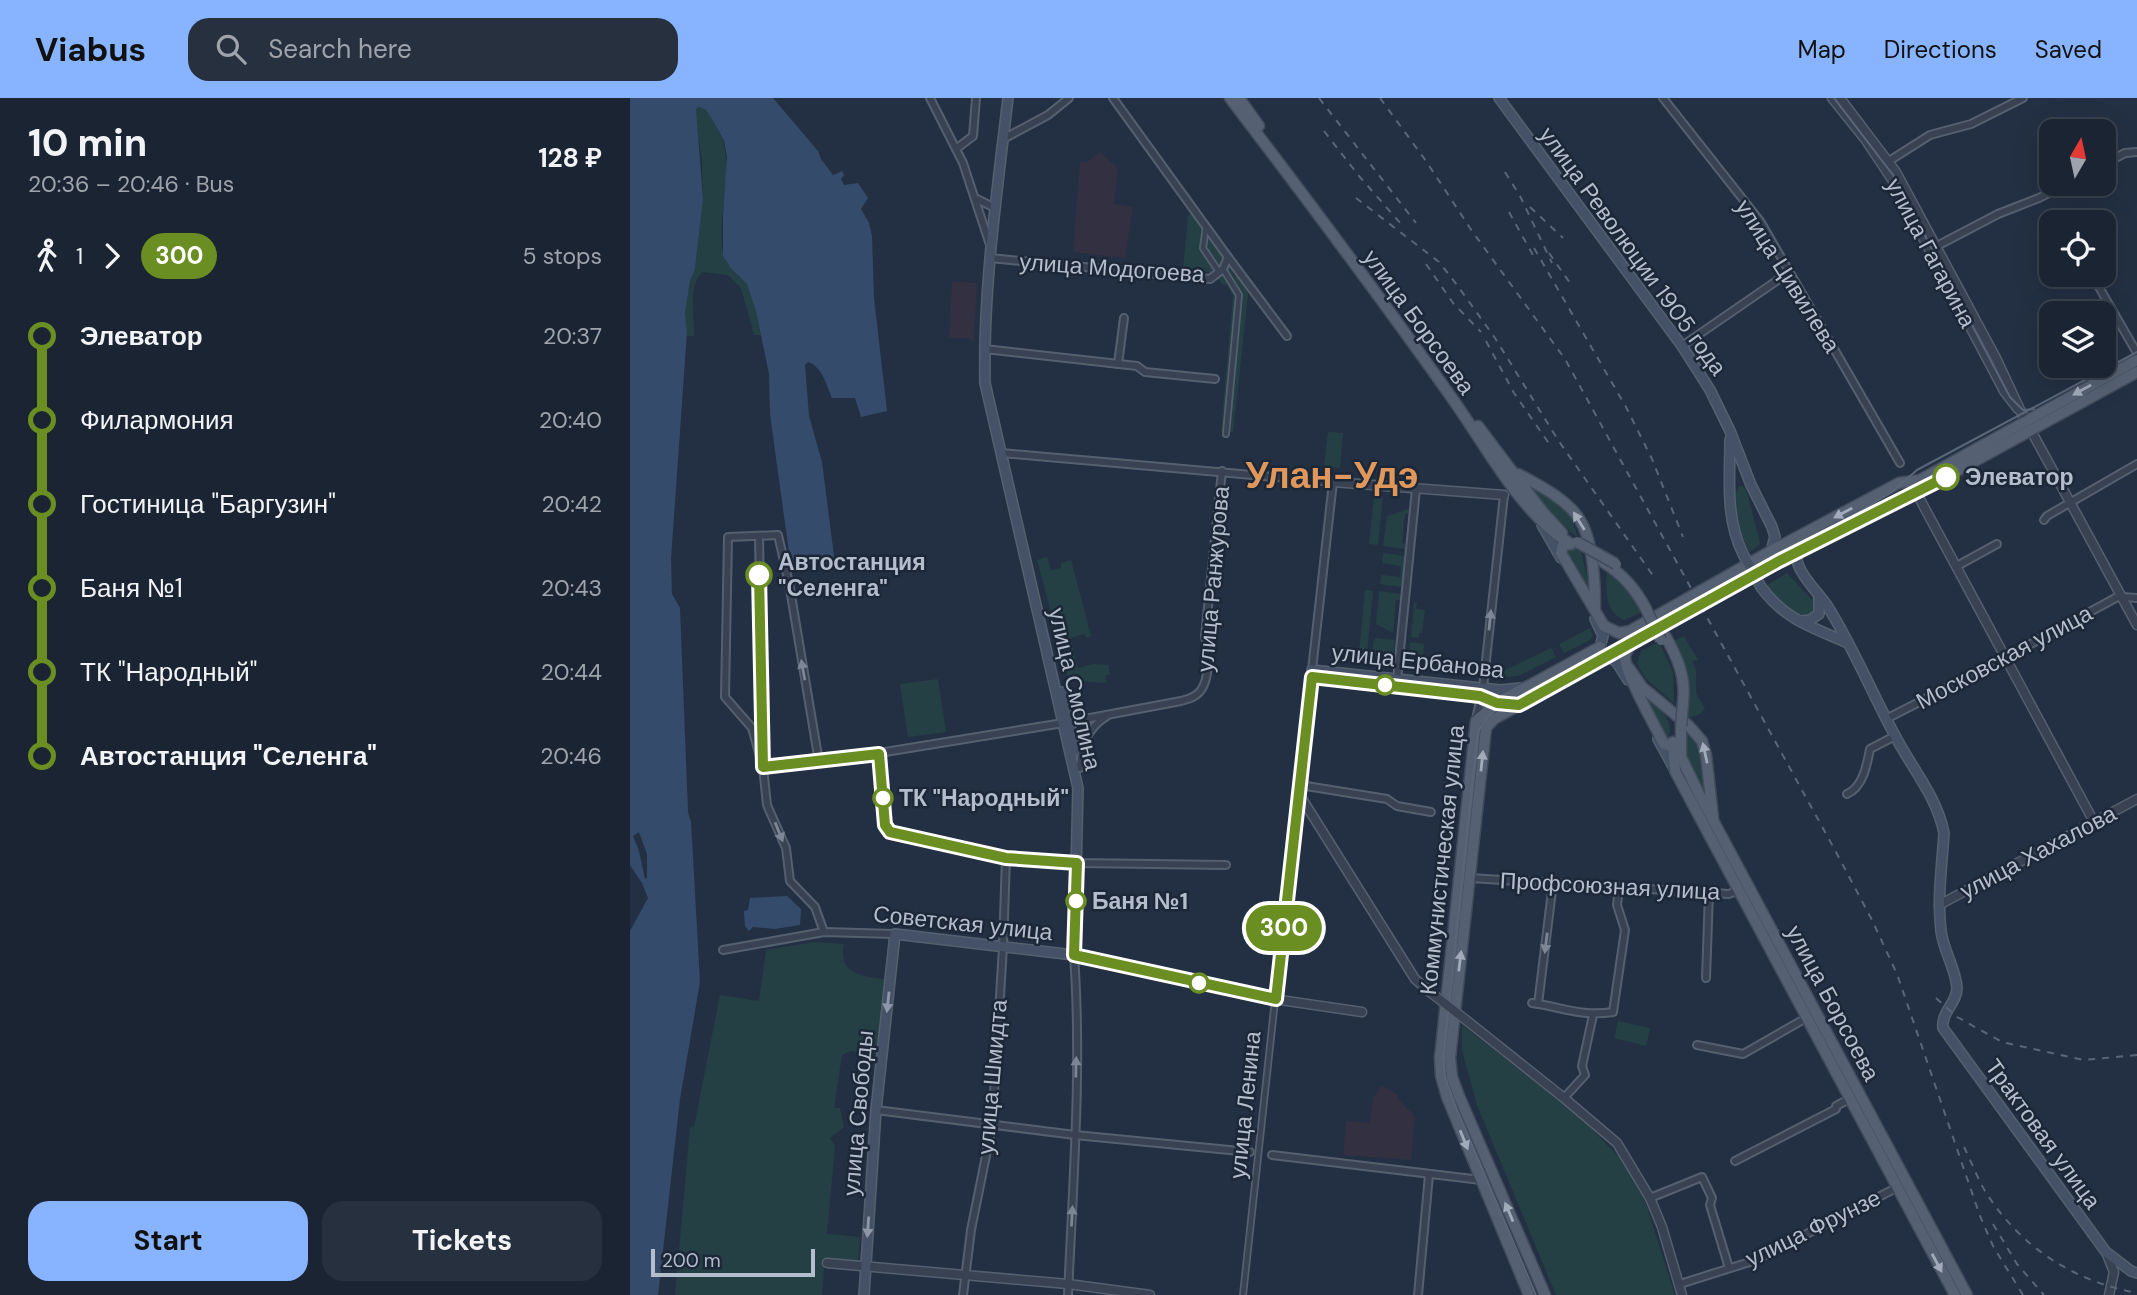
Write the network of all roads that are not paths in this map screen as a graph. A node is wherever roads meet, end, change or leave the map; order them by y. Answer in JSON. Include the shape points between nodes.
{"nodes":[{"id":1,"x":930,"y":98,"type":"edge"},
{"id":2,"x":976,"y":98,"type":"edge"},
{"id":3,"x":1010,"y":98,"type":"edge"},
{"id":4,"x":1069,"y":98,"type":"edge"},
{"id":5,"x":1112,"y":98,"type":"edge"},
{"id":6,"x":1230,"y":98,"type":"edge"},
{"id":7,"x":1239,"y":98,"type":"edge"},
{"id":8,"x":1499,"y":98,"type":"edge"},
{"id":9,"x":1663,"y":98,"type":"edge"},
{"id":10,"x":1832,"y":98,"type":"edge"},
{"id":11,"x":1840,"y":98,"type":"edge"},
{"id":12,"x":2023,"y":98,"type":"edge"},
{"id":13,"x":1006,"y":138,"type":"junction"},
{"id":14,"x":956,"y":149,"type":"junction"},
{"id":15,"x":2137,"y":152,"type":"edge"},
{"id":16,"x":2116,"y":158,"type":"edge"},
{"id":17,"x":1889,"y":161,"type":"junction"},
{"id":18,"x":2043,"y":196,"type":"edge"},
{"id":19,"x":977,"y":200,"type":"junction"},
{"id":20,"x":995,"y":208,"type":"junction"},
{"id":21,"x":1206,"y":225,"type":"junction"},
{"id":22,"x":991,"y":247,"type":"junction"},
{"id":23,"x":1936,"y":247,"type":"junction"},
{"id":24,"x":992,"y":259,"type":"junction"},
{"id":25,"x":1227,"y":259,"type":"junction"},
{"id":26,"x":1220,"y":269,"type":"junction"},
{"id":27,"x":1788,"y":273,"type":"junction"},
{"id":28,"x":2099,"y":287,"type":"edge"},
{"id":29,"x":1124,"y":318,"type":"dead end"},
{"id":30,"x":1287,"y":336,"type":"dead end"},
{"id":31,"x":1682,"y":346,"type":"junction"},
{"id":32,"x":987,"y":349,"type":"junction"},
{"id":33,"x":2137,"y":353,"type":"edge"},
{"id":34,"x":2137,"y":360,"type":"edge"},
{"id":35,"x":1118,"y":363,"type":"junction"},
{"id":36,"x":2137,"y":372,"type":"edge"},
{"id":37,"x":1215,"y":379,"type":"dead end"},
{"id":38,"x":2027,"y":421,"type":"junction"},
{"id":39,"x":1730,"y":431,"type":"junction"},
{"id":40,"x":1226,"y":434,"type":"dead end"},
{"id":41,"x":1003,"y":453,"type":"junction"},
{"id":42,"x":1900,"y":463,"type":"dead end"},
{"id":43,"x":2137,"y":464,"type":"edge"},
{"id":44,"x":1222,"y":471,"type":"junction"},
{"id":45,"x":1502,"y":471,"type":"junction"},
{"id":46,"x":1516,"y":473,"type":"junction"},
{"id":47,"x":1920,"y":480,"type":"junction"},
{"id":48,"x":1333,"y":482,"type":"junction"},
{"id":49,"x":1751,"y":485,"type":"junction"},
{"id":50,"x":1731,"y":488,"type":"junction"},
{"id":51,"x":1416,"y":489,"type":"junction"},
{"id":52,"x":1516,"y":489,"type":"junction"},
{"id":53,"x":1916,"y":492,"type":"junction"},
{"id":54,"x":1504,"y":495,"type":"junction"},
{"id":55,"x":2071,"y":502,"type":"junction"},
{"id":56,"x":1537,"y":517,"type":"junction"},
{"id":57,"x":2044,"y":520,"type":"dead end"},
{"id":58,"x":759,"y":536,"type":"junction"},
{"id":59,"x":1574,"y":544,"type":"junction"},
{"id":60,"x":1997,"y":544,"type":"dead end"},
{"id":61,"x":1771,"y":551,"type":"junction"},
{"id":62,"x":1796,"y":558,"type":"junction"},
{"id":63,"x":1957,"y":566,"type":"junction"},
{"id":64,"x":1818,"y":593,"type":"junction"},
{"id":65,"x":2122,"y":596,"type":"junction"},
{"id":66,"x":2137,"y":598,"type":"edge"},
{"id":67,"x":1647,"y":606,"type":"junction"},
{"id":68,"x":1594,"y":608,"type":"junction"},
{"id":69,"x":1798,"y":621,"type":"junction"},
{"id":70,"x":2136,"y":621,"type":"edge"},
{"id":71,"x":1630,"y":631,"type":"junction"},
{"id":72,"x":1633,"y":642,"type":"junction"},
{"id":73,"x":1848,"y":643,"type":"junction"},
{"id":74,"x":1600,"y":647,"type":"junction"},
{"id":75,"x":1606,"y":657,"type":"junction"},
{"id":76,"x":2007,"y":657,"type":"junction"},
{"id":77,"x":1629,"y":668,"type":"junction"},
{"id":78,"x":1312,"y":673,"type":"joint"},
{"id":79,"x":1397,"y":683,"type":"junction"},
{"id":80,"x":1526,"y":687,"type":"junction"},
{"id":81,"x":1487,"y":696,"type":"junction"},
{"id":82,"x":1519,"y":705,"type":"junction"},
{"id":83,"x":1488,"y":710,"type":"junction"},
{"id":84,"x":1111,"y":714,"type":"junction"},
{"id":85,"x":1886,"y":719,"type":"junction"},
{"id":86,"x":1476,"y":721,"type":"junction"},
{"id":87,"x":1066,"y":722,"type":"junction"},
{"id":88,"x":1678,"y":725,"type":"junction"},
{"id":89,"x":1486,"y":728,"type":"junction"},
{"id":90,"x":1895,"y":736,"type":"junction"},
{"id":91,"x":1673,"y":742,"type":"junction"},
{"id":92,"x":879,"y":754,"type":"junction"},
{"id":93,"x":819,"y":762,"type":"junction"},
{"id":94,"x":763,"y":767,"type":"junction"},
{"id":95,"x":1080,"y":768,"type":"junction"},
{"id":96,"x":1675,"y":771,"type":"junction"},
{"id":97,"x":1299,"y":789,"type":"junction"},
{"id":98,"x":1847,"y":794,"type":"dead end"},
{"id":99,"x":2137,"y":799,"type":"edge"},
{"id":100,"x":1432,"y":812,"type":"dead end"},
{"id":101,"x":1713,"y":821,"type":"junction"},
{"id":102,"x":2094,"y":822,"type":"junction"},
{"id":103,"x":1006,"y":858,"type":"junction"},
{"id":104,"x":1080,"y":863,"type":"junction"},
{"id":105,"x":1226,"y":865,"type":"dead end"},
{"id":106,"x":1469,"y":878,"type":"junction"},
{"id":107,"x":1553,"y":883,"type":"junction"},
{"id":108,"x":1619,"y":887,"type":"junction"},
{"id":109,"x":1744,"y":887,"type":"junction"},
{"id":110,"x":1709,"y":893,"type":"junction"},
{"id":111,"x":1939,"y":905,"type":"junction"},
{"id":112,"x":824,"y":932,"type":"junction"},
{"id":113,"x":895,"y":934,"type":"junction"},
{"id":114,"x":1003,"y":947,"type":"junction"},
{"id":115,"x":723,"y":950,"type":"dead end"},
{"id":116,"x":1077,"y":956,"type":"junction"},
{"id":117,"x":1706,"y":978,"type":"dead end"},
{"id":118,"x":1276,"y":999,"type":"junction"},
{"id":119,"x":1362,"y":1012,"type":"dead end"},
{"id":120,"x":1593,"y":1015,"type":"junction"},
{"id":121,"x":1808,"y":1017,"type":"junction"},
{"id":122,"x":1697,"y":1045,"type":"dead end"},
{"id":123,"x":1447,"y":1077,"type":"junction"},
{"id":124,"x":1855,"y":1096,"type":"junction"},
{"id":125,"x":1564,"y":1098,"type":"junction"},
{"id":126,"x":876,"y":1110,"type":"junction"},
{"id":127,"x":992,"y":1126,"type":"junction"},
{"id":128,"x":1075,"y":1135,"type":"junction"},
{"id":129,"x":1250,"y":1152,"type":"dead end"},
{"id":130,"x":1272,"y":1155,"type":"dead end"},
{"id":131,"x":1735,"y":1161,"type":"dead end"},
{"id":132,"x":1429,"y":1175,"type":"junction"},
{"id":133,"x":1480,"y":1180,"type":"junction"},
{"id":134,"x":1902,"y":1185,"type":"junction"},
{"id":135,"x":1650,"y":1198,"type":"junction"},
{"id":136,"x":2106,"y":1252,"type":"junction"},
{"id":137,"x":827,"y":1263,"type":"dead end"},
{"id":138,"x":865,"y":1266,"type":"junction"},
{"id":139,"x":1729,"y":1268,"type":"junction"},
{"id":140,"x":2137,"y":1273,"type":"edge"},
{"id":141,"x":964,"y":1275,"type":"junction"},
{"id":142,"x":1068,"y":1284,"type":"junction"},
{"id":143,"x":1680,"y":1284,"type":"junction"},
{"id":144,"x":864,"y":1295,"type":"edge"},
{"id":145,"x":963,"y":1295,"type":"edge"},
{"id":146,"x":1068,"y":1295,"type":"edge"},
{"id":147,"x":1150,"y":1295,"type":"edge"},
{"id":148,"x":1243,"y":1295,"type":"edge"},
{"id":149,"x":1418,"y":1295,"type":"edge"},
{"id":150,"x":1529,"y":1295,"type":"edge"},
{"id":151,"x":1545,"y":1295,"type":"edge"},
{"id":152,"x":1682,"y":1295,"type":"edge"},
{"id":153,"x":1955,"y":1295,"type":"edge"},
{"id":154,"x":1967,"y":1295,"type":"edge"},
{"id":155,"x":2109,"y":1295,"type":"edge"}],
"edges":[{"from":1,"to":14,"type":"street"},
{"from":2,"to":14,"type":"street","via":[[973,136]]},
{"from":3,"to":13,"type":"main road","name":"улица Смолина"},
{"from":4,"to":13,"type":"street"},
{"from":5,"to":21,"type":"street"},
{"from":6,"to":45,"type":"main road","name":"улица Борсоева"},
{"from":7,"to":46,"type":"main road","name":"улица Борсоева"},
{"from":8,"to":31,"type":"main road","name":"улица Революции 1905 года"},
{"from":9,"to":27,"type":"street","name":"улица Цивилева","via":[[1760,221]]},
{"from":10,"to":38,"type":"street","name":"улица Гагарина","via":[[1893,181],[2004,391]]},
{"from":11,"to":17,"type":"street","name":"улица Гагарина"},
{"from":12,"to":17,"type":"street","via":[[1971,124],[1917,142]]},
{"from":13,"to":20,"type":"main road","name":"улица Смолина"},
{"from":13,"to":24,"type":"main road"},
{"from":14,"to":19,"type":"street"},
{"from":15,"to":16,"type":"street"},
{"from":17,"to":23,"type":"street","name":"улица Гагарина"},
{"from":18,"to":23,"type":"street"},
{"from":19,"to":20,"type":"street"},
{"from":19,"to":22,"type":"street"},
{"from":20,"to":22,"type":"main road","name":"улица Смолина"},
{"from":21,"to":25,"type":"street"},
{"from":21,"to":26,"type":"street","via":[[1203,248]]},
{"from":22,"to":24,"type":"main road","name":"улица Смолина"},
{"from":23,"to":38,"type":"street","name":"улица Гагарина"},
{"from":24,"to":26,"type":"street","name":"улица Модогоева","via":[[1210,279]]},
{"from":24,"to":32,"type":"main road","name":"улица Смолина"},
{"from":25,"to":26,"type":"street","name":"улица Модогоева"},
{"from":25,"to":30,"type":"street"},
{"from":26,"to":40,"type":"street","via":[[1239,295]]},
{"from":27,"to":31,"type":"street"},
{"from":27,"to":42,"type":"street","name":"улица Цивилева"},
{"from":28,"to":33,"type":"street"},
{"from":29,"to":35,"type":"street"},
{"from":31,"to":39,"type":"main road","name":"улица Революции 1905 года"},
{"from":32,"to":35,"type":"street"},
{"from":32,"to":41,"type":"main road","name":"улица Смолина","via":[[985,383]]},
{"from":34,"to":38,"type":"main road","one_way":true},
{"from":35,"to":37,"type":"street","via":[[1146,372]]},
{"from":36,"to":38,"type":"main road"},
{"from":38,"to":47,"type":"main road"},
{"from":38,"to":53,"type":"main road","name":"улица Ербанова"},
{"from":38,"to":55,"type":"street","name":"улица Гагарина"},
{"from":39,"to":49,"type":"main road","name":"улица Революции 1905 года"},
{"from":39,"to":50,"type":"main road","name":"улица Революции 1905 года"},
{"from":41,"to":44,"type":"street"},
{"from":41,"to":87,"type":"main road","name":"улица Смолина"},
{"from":43,"to":55,"type":"street"},
{"from":44,"to":48,"type":"street"},
{"from":44,"to":84,"type":"street","name":"улица Ранжурова","via":[[1204,685],[1198,695],[1187,699]]},
{"from":45,"to":52,"type":"main road","name":"улица Борсоева"},
{"from":45,"to":54,"type":"street"},
{"from":46,"to":59,"type":"main road","name":"улица Борсоева"},
{"from":68,"to":46,"type":"main road","name":"улица Борсоева","one_way":true,"via":[[1594,580],[1582,523],[1564,504]]},
{"from":47,"to":53,"type":"street"},
{"from":47,"to":61,"type":"main road","one_way":true,"via":[[1899,483]]},
{"from":48,"to":51,"type":"street"},
{"from":48,"to":78,"type":"street"},
{"from":49,"to":50,"type":"main road","via":[[1741,480]]},
{"from":49,"to":61,"type":"main road","name":"улица Революции 1905 года","via":[[1774,533]]},
{"from":50,"to":69,"type":"main road","name":"улица Революции 1905 года","bridge":true,"via":[[1732,526],[1744,554],[1761,587],[1780,610]]},
{"from":51,"to":54,"type":"street"},
{"from":51,"to":79,"type":"street"},
{"from":52,"to":54,"type":"street"},
{"from":52,"to":56,"type":"main road","name":"улица Борсоева"},
{"from":53,"to":62,"type":"main road","name":"улица Ербанова"},
{"from":53,"to":63,"type":"street"},
{"from":81,"to":54,"type":"street","name":"Коммунистическая улица","one_way":true},
{"from":55,"to":57,"type":"street"},
{"from":55,"to":65,"type":"street","name":"улица Гагарина"},
{"from":56,"to":59,"type":"main road","name":"улица Борсоева"},
{"from":56,"to":74,"type":"main road","via":[[1604,636]]},
{"from":93,"to":58,"type":"street","one_way":true,"via":[[778,535]]},
{"from":58,"to":94,"type":"street"},
{"from":58,"to":94,"type":"street","via":[[728,537],[725,697],[752,728]]},
{"from":59,"to":67,"type":"main road","name":"улица Борсоева","bridge":true,"via":[[1619,572]]},
{"from":59,"to":67,"type":"main road","bridge":true,"via":[[1616,564],[1635,581]]},
{"from":59,"to":68,"type":"main road","via":[[1563,545],[1561,553]]},
{"from":60,"to":63,"type":"street"},
{"from":61,"to":71,"type":"main road"},
{"from":62,"to":64,"type":"main road"},
{"from":62,"to":72,"type":"main road","name":"улица Ербанова","via":[[1779,561]]},
{"from":63,"to":76,"type":"street"},
{"from":64,"to":69,"type":"main road","via":[[1819,614]]},
{"from":64,"to":73,"type":"main road"},
{"from":65,"to":66,"type":"street"},
{"from":65,"to":70,"type":"street","name":"улица Гагарина"},
{"from":65,"to":76,"type":"street","name":"Московская улица"},
{"from":67,"to":88,"type":"main road","bridge":true,"via":[[1681,666],[1684,683]]},
{"from":68,"to":71,"type":"main road","via":[[1612,632]]},
{"from":69,"to":73,"type":"main road","name":"улица Революции 1905 года"},
{"from":71,"to":74,"type":"main road","name":"улица Ербанова"},
{"from":72,"to":75,"type":"main road","name":"улица Ербанова"},
{"from":72,"to":77,"type":"main road","via":[[1626,652]]},
{"from":73,"to":85,"type":"main road"},
{"from":74,"to":80,"type":"main road","name":"улица Ербанова"},
{"from":75,"to":82,"type":"main road","name":"улица Ербанова"},
{"from":75,"to":96,"type":"main road","name":"улица Борсоева","via":[[1624,671]]},
{"from":76,"to":85,"type":"street","name":"Московская улица"},
{"from":76,"to":102,"type":"street"},
{"from":77,"to":91,"type":"main road","via":[[1664,744]]},
{"from":101,"to":77,"type":"main road","one_way":true,"via":[[1702,741],[1642,687]]},
{"from":78,"to":79,"type":"main road","name":"улица Ербанова"},
{"from":79,"to":81,"type":"main road","name":"улица Ербанова"},
{"from":80,"to":81,"type":"main road"},
{"from":80,"to":81,"type":"main road","name":"улица Ербанова"},
{"from":81,"to":82,"type":"main road","name":"улица Ербанова"},
{"from":81,"to":83,"type":"main road"},
{"from":81,"to":86,"type":"street","name":"Коммунистическая улица"},
{"from":82,"to":89,"type":"main road","name":"Коммунистическая улица"},
{"from":83,"to":86,"type":"main road"},
{"from":83,"to":89,"type":"street"},
{"from":84,"to":87,"type":"street"},
{"from":84,"to":95,"type":"street","via":[[1087,734]]},
{"from":85,"to":90,"type":"main road"},
{"from":86,"to":123,"type":"main road","name":"Коммунистическая улица","via":[[1440,1058]]},
{"from":87,"to":92,"type":"street"},
{"from":87,"to":95,"type":"main road"},
{"from":87,"to":104,"type":"main road","name":"улица Смолина","via":[[1078,788]]},
{"from":88,"to":91,"type":"main road","name":"улица Борсоева"},
{"from":88,"to":101,"type":"main road","name":"улица Борсоева","via":[[1681,757]]},
{"from":106,"to":89,"type":"main road","name":"Коммунистическая улица","one_way":true},
{"from":90,"to":98,"type":"street","via":[[1870,749],[1862,778]]},
{"from":90,"to":111,"type":"main road","via":[[1942,823]]},
{"from":91,"to":96,"type":"main road","name":"улица Борсоева"},
{"from":92,"to":93,"type":"street"},
{"from":92,"to":103,"type":"street","via":[[886,829]]},
{"from":93,"to":94,"type":"street"},
{"from":94,"to":112,"type":"street","one_way":true,"via":[[767,805],[786,848],[790,881],[815,908]]},
{"from":95,"to":104,"type":"main road"},
{"from":96,"to":109,"type":"main road","name":"улица Борсоева"},
{"from":97,"to":100,"type":"street","via":[[1387,799],[1396,806]]},
{"from":97,"to":118,"type":"street","name":"улица Ленина"},
{"from":97,"to":125,"type":"street","bridge":true,"via":[[1415,979]]},
{"from":99,"to":102,"type":"street","name":"улица Хахалова"},
{"from":101,"to":109,"type":"main road","name":"улица Борсоева"},
{"from":102,"to":111,"type":"street","name":"улица Хахалова"},
{"from":103,"to":104,"type":"street"},
{"from":103,"to":114,"type":"street","name":"улица Шмидта"},
{"from":104,"to":105,"type":"street"},
{"from":104,"to":116,"type":"main road","name":"улица Смолина"},
{"from":106,"to":107,"type":"street","name":"Профсоюзная улица"},
{"from":123,"to":106,"type":"main road","name":"Коммунистическая улица","one_way":true},
{"from":107,"to":108,"type":"street","name":"Профсоюзная улица"},
{"from":107,"to":120,"type":"street","one_way":true,"via":[[1535,1003]]},
{"from":108,"to":110,"type":"street","name":"Профсоюзная улица"},
{"from":108,"to":120,"type":"street","via":[[1617,905],[1625,930],[1613,1012]]},
{"from":109,"to":110,"type":"street","name":"Профсоюзная улица","via":[[1729,894]]},
{"from":109,"to":121,"type":"main road","name":"улица Борсоева"},
{"from":109,"to":124,"type":"main road","name":"улица Борсоева"},
{"from":110,"to":117,"type":"street"},
{"from":111,"to":136,"type":"main road","name":"Трактовая улица","via":[[1941,934],[1957,988],[1942,1028]]},
{"from":112,"to":113,"type":"street","name":"Советская улица"},
{"from":112,"to":115,"type":"street","name":"Советская улица"},
{"from":113,"to":114,"type":"main road","name":"Советская улица"},
{"from":113,"to":126,"type":"main road","name":"улица Свободы","one_way":true},
{"from":114,"to":116,"type":"main road","name":"Советская улица"},
{"from":114,"to":127,"type":"street","name":"улица Шмидта"},
{"from":116,"to":118,"type":"street","name":"Советская улица"},
{"from":128,"to":116,"type":"street","name":"улица Смолина","one_way":true},
{"from":118,"to":119,"type":"street","name":"Советская улица"},
{"from":118,"to":148,"type":"street","name":"улица Ленина"},
{"from":120,"to":125,"type":"street","via":[[1585,1075]]},
{"from":121,"to":122,"type":"street","via":[[1744,1054]]},
{"from":121,"to":124,"type":"main road","name":"улица Борсоева"},
{"from":123,"to":133,"type":"main road","one_way":true,"via":[[1447,1097]]},
{"from":151,"to":123,"type":"main road","one_way":true},
{"from":124,"to":131,"type":"street"},
{"from":124,"to":134,"type":"main road","name":"улица Борсоева"},
{"from":125,"to":135,"type":"street","via":[[1617,1143]]},
{"from":126,"to":127,"type":"street"},
{"from":126,"to":138,"type":"main road","name":"улица Свободы","one_way":true},
{"from":127,"to":128,"type":"street"},
{"from":127,"to":141,"type":"street","name":"улица Шмидта"},
{"from":128,"to":129,"type":"street"},
{"from":142,"to":128,"type":"street","name":"улица Смолина","one_way":true},
{"from":130,"to":132,"type":"street"},
{"from":132,"to":133,"type":"street"},
{"from":132,"to":149,"type":"street"},
{"from":133,"to":150,"type":"main road"},
{"from":134,"to":139,"type":"street","name":"улица Фрунзе","via":[[1756,1260]]},
{"from":134,"to":153,"type":"main road","name":"улица Борсоева","one_way":true},
{"from":134,"to":154,"type":"main road","name":"улица Борсоева"},
{"from":135,"to":139,"type":"street","via":[[1702,1177],[1712,1198],[1710,1205]]},
{"from":135,"to":143,"type":"street"},
{"from":136,"to":140,"type":"main road","name":"Трактовая улица"},
{"from":136,"to":155,"type":"street","via":[[2114,1272]]},
{"from":137,"to":138,"type":"street"},
{"from":138,"to":141,"type":"street"},
{"from":138,"to":144,"type":"main road","name":"улица Свободы"},
{"from":139,"to":143,"type":"street","name":"улица Фрунзе"},
{"from":141,"to":142,"type":"street"},
{"from":141,"to":145,"type":"street","name":"улица Шмидта"},
{"from":142,"to":146,"type":"street","name":"улица Смолина"},
{"from":142,"to":147,"type":"street"},
{"from":143,"to":152,"type":"street"}]}
